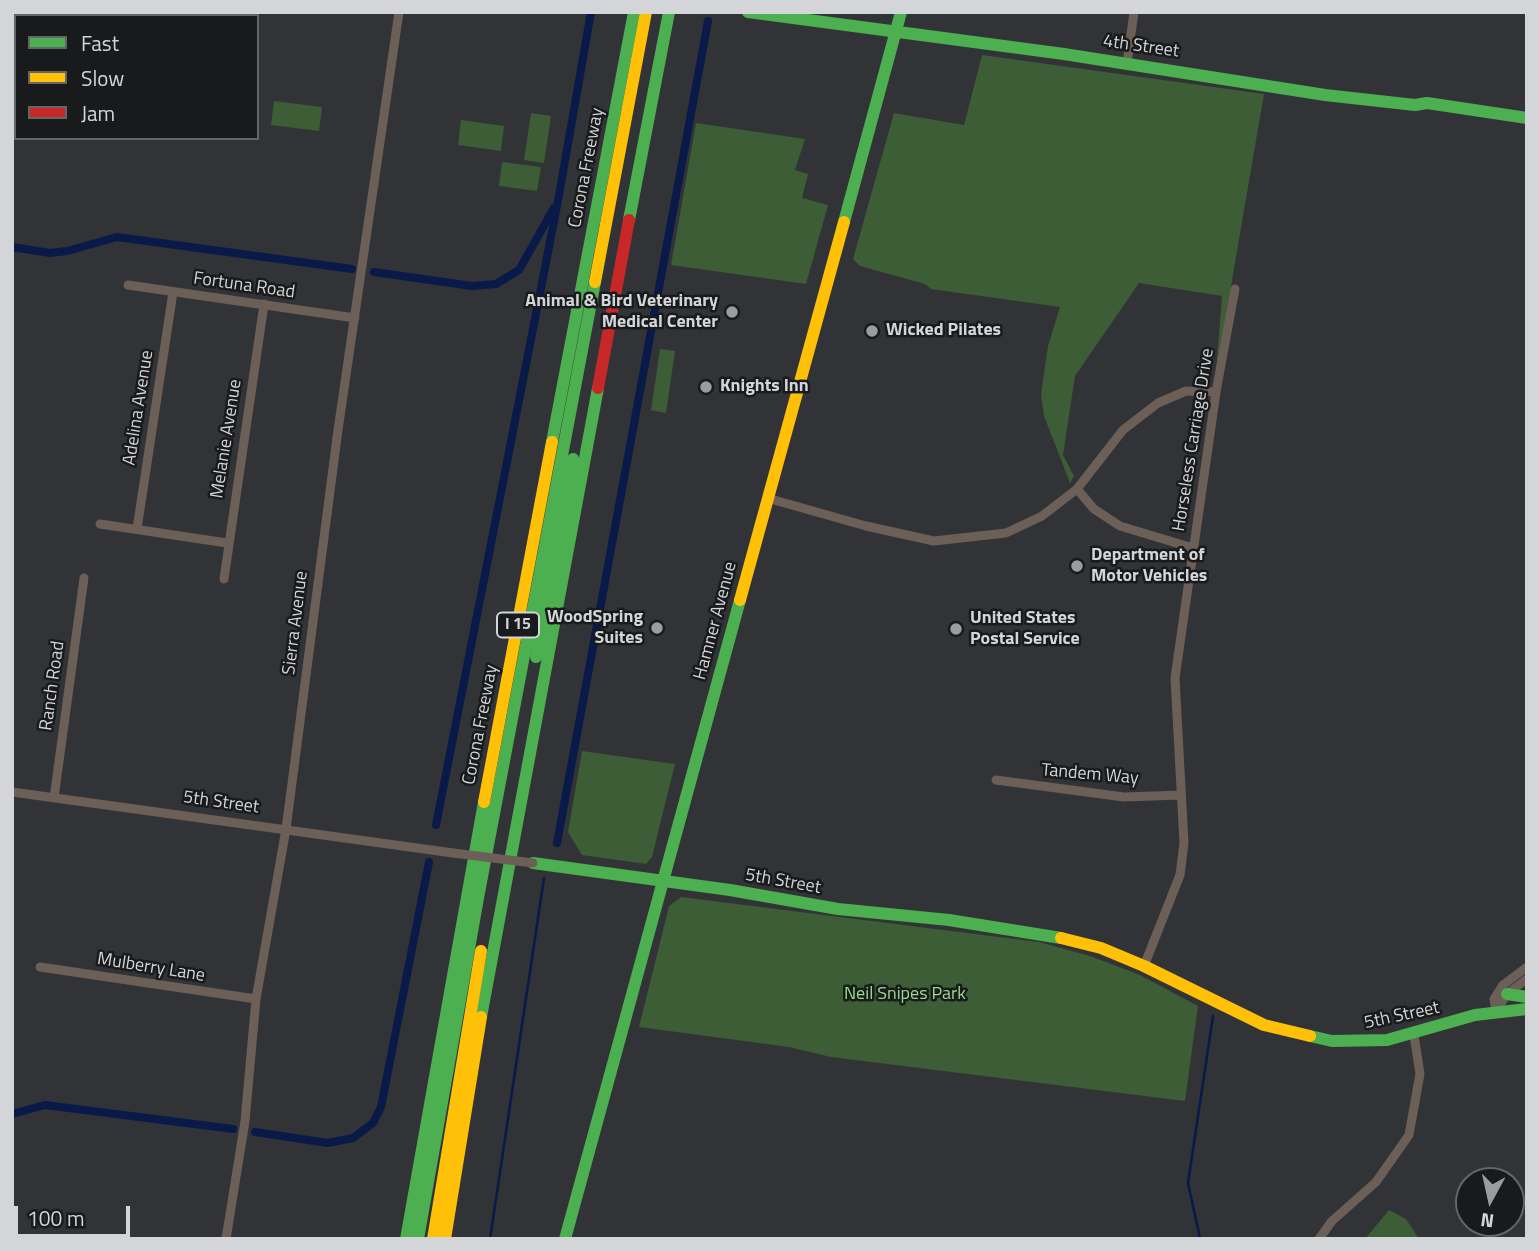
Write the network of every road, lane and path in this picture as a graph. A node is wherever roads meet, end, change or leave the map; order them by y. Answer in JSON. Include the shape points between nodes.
{"nodes":[{"id":1,"x":399,"y":12,"type":"edge"},
{"id":2,"x":634,"y":12,"type":"edge"},
{"id":3,"x":646,"y":12,"type":"edge"},
{"id":4,"x":655,"y":12,"type":"edge"},
{"id":5,"x":669,"y":12,"type":"edge"},
{"id":6,"x":748,"y":12,"type":"edge"},
{"id":7,"x":901,"y":12,"type":"edge"},
{"id":8,"x":1134,"y":12,"type":"edge"},
{"id":9,"x":895,"y":33,"type":"junction"},
{"id":10,"x":1127,"y":63,"type":"junction"},
{"id":11,"x":1527,"y":118,"type":"edge"},
{"id":12,"x":128,"y":285,"type":"dead end"},
{"id":13,"x":1235,"y":289,"type":"dead end"},
{"id":14,"x":173,"y":292,"type":"junction"},
{"id":15,"x":264,"y":304,"type":"junction"},
{"id":16,"x":355,"y":318,"type":"junction"},
{"id":17,"x":572,"y":345,"type":"junction"},
{"id":18,"x":604,"y":351,"type":"junction"},
{"id":19,"x":1216,"y":392,"type":"junction"},
{"id":20,"x":574,"y":421,"type":"junction"},
{"id":21,"x":1077,"y":489,"type":"junction"},
{"id":22,"x":767,"y":498,"type":"junction"},
{"id":23,"x":100,"y":524,"type":"dead end"},
{"id":24,"x":136,"y":529,"type":"junction"},
{"id":25,"x":227,"y":543,"type":"junction"},
{"id":26,"x":1193,"y":548,"type":"junction"},
{"id":27,"x":84,"y":578,"type":"dead end"},
{"id":28,"x":224,"y":579,"type":"dead end"},
{"id":29,"x":996,"y":780,"type":"dead end"},
{"id":30,"x":12,"y":792,"type":"edge"},
{"id":31,"x":1181,"y":794,"type":"junction"},
{"id":32,"x":54,"y":798,"type":"junction"},
{"id":33,"x":286,"y":829,"type":"junction"},
{"id":34,"x":533,"y":863,"type":"joint"},
{"id":35,"x":663,"y":882,"type":"junction"},
{"id":36,"x":1144,"y":966,"type":"junction"},
{"id":37,"x":40,"y":967,"type":"dead end"},
{"id":38,"x":1527,"y":967,"type":"edge"},
{"id":39,"x":1527,"y":979,"type":"edge"},
{"id":40,"x":1507,"y":994,"type":"junction"},
{"id":41,"x":1527,"y":997,"type":"edge"},
{"id":42,"x":256,"y":999,"type":"junction"},
{"id":43,"x":1527,"y":1009,"type":"edge"},
{"id":44,"x":1496,"y":1012,"type":"junction"},
{"id":45,"x":1414,"y":1035,"type":"junction"},
{"id":46,"x":466,"y":1113,"type":"junction"},
{"id":47,"x":226,"y":1239,"type":"edge"},
{"id":48,"x":406,"y":1239,"type":"edge"},
{"id":49,"x":418,"y":1239,"type":"edge"},
{"id":50,"x":433,"y":1239,"type":"edge"},
{"id":51,"x":445,"y":1239,"type":"edge"},
{"id":52,"x":453,"y":1239,"type":"edge"},
{"id":53,"x":565,"y":1239,"type":"edge"},
{"id":54,"x":1319,"y":1239,"type":"edge"}],
"edges":[{"from":1,"to":16,"type":"street","name":"Sierra Avenue"},
{"from":2,"to":17,"type":"main road","name":"Corona Freeway","number":"I 15"},
{"from":3,"to":20,"type":"main road"},
{"from":4,"to":20,"type":"main road"},
{"from":5,"to":18,"type":"main road","number":"I 15"},
{"from":6,"to":9,"type":"main road","name":"4th Street"},
{"from":7,"to":9,"type":"main road","name":"Hamner Avenue"},
{"from":8,"to":10,"type":"street"},
{"from":9,"to":10,"type":"main road","name":"4th Street"},
{"from":9,"to":22,"type":"main road","name":"Hamner Avenue"},
{"from":10,"to":11,"type":"main road","name":"4th Street"},
{"from":12,"to":14,"type":"street","name":"Fortuna Road"},
{"from":13,"to":19,"type":"street","name":"Horseless Carriage Drive"},
{"from":14,"to":15,"type":"street","name":"Fortuna Road"},
{"from":14,"to":24,"type":"street","name":"Adelina Avenue"},
{"from":15,"to":16,"type":"street","name":"Fortuna Road"},
{"from":15,"to":25,"type":"street","name":"Melanie Avenue"},
{"from":16,"to":33,"type":"street","name":"Sierra Avenue"},
{"from":17,"to":20,"type":"main road"},
{"from":17,"to":48,"type":"main road","name":"Corona Freeway","number":"I 15","via":[[462,916]]},
{"from":18,"to":20,"type":"main road","number":"I 15"},
{"from":18,"to":46,"type":"main road","number":"I 15","via":[[496,923]]},
{"from":19,"to":21,"type":"street","via":[[1186,391],[1158,403],[1123,430]]},
{"from":19,"to":26,"type":"street","name":"Horseless Carriage Drive"},
{"from":20,"to":49,"type":"main road","via":[[478,898]]},
{"from":20,"to":50,"type":"main road"},
{"from":21,"to":22,"type":"street","via":[[1042,516],[1006,533],[934,541]]},
{"from":21,"to":26,"type":"street","via":[[1094,509],[1121,526]]},
{"from":22,"to":35,"type":"main road","name":"Hamner Avenue"},
{"from":23,"to":24,"type":"street"},
{"from":24,"to":25,"type":"street"},
{"from":25,"to":28,"type":"street","name":"Melanie Avenue"},
{"from":26,"to":31,"type":"street","name":"Horseless Carriage Drive","via":[[1175,678]]},
{"from":27,"to":32,"type":"street","name":"Ranch Road"},
{"from":29,"to":31,"type":"street","name":"Tandem Way","via":[[1124,797]]},
{"from":30,"to":32,"type":"street","name":"5th Street"},
{"from":31,"to":36,"type":"street","name":"Horseless Carriage Drive","via":[[1184,843],[1180,876]]},
{"from":32,"to":33,"type":"street","name":"5th Street"},
{"from":33,"to":34,"type":"street","name":"5th Street","bridge":true},
{"from":33,"to":42,"type":"street","name":"Sierra Avenue"},
{"from":34,"to":35,"type":"main road","name":"5th Street"},
{"from":35,"to":36,"type":"main road","name":"5th Street","via":[[1052,936],[1101,948]]},
{"from":35,"to":53,"type":"main road","name":"Hamner Avenue"},
{"from":36,"to":45,"type":"main road","name":"5th Street","via":[[1284,1032],[1359,1043]]},
{"from":37,"to":42,"type":"street","name":"Mulberry Lane"},
{"from":38,"to":44,"type":"street","via":[[1503,985],[1494,999]]},
{"from":39,"to":40,"type":"street"},
{"from":40,"to":41,"type":"main road"},
{"from":40,"to":44,"type":"street"},
{"from":42,"to":47,"type":"street","name":"Sierra Avenue","via":[[245,1121]]},
{"from":43,"to":44,"type":"main road","name":"5th Street"},
{"from":44,"to":45,"type":"main road","name":"5th Street"},
{"from":45,"to":54,"type":"street","via":[[1420,1074],[1409,1135],[1376,1182]]},
{"from":46,"to":51,"type":"main road","number":"I 15"},
{"from":46,"to":52,"type":"main road"}]}
